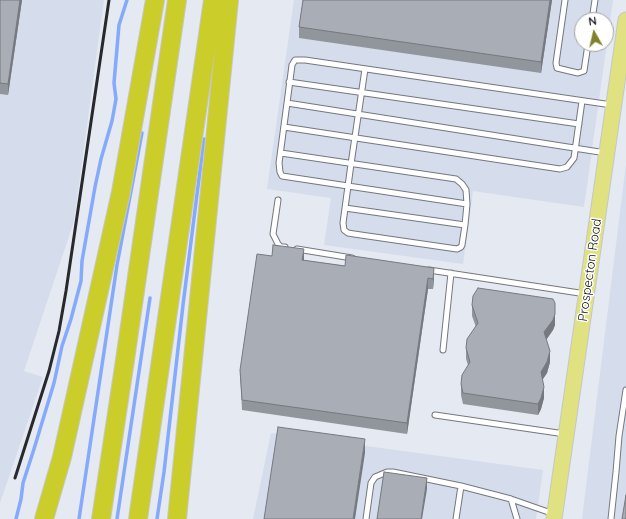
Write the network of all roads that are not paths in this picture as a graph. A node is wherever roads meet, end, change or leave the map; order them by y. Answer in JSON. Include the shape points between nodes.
{"nodes":[{"id":1,"x":156,"y":0,"type":"edge"},
{"id":2,"x":177,"y":0,"type":"edge"},
{"id":3,"x":213,"y":0,"type":"edge"},
{"id":4,"x":229,"y":0,"type":"edge"},
{"id":5,"x":565,"y":0,"type":"edge"},
{"id":6,"x":595,"y":0,"type":"edge"},
{"id":7,"x":593,"y":12,"type":"edge"},
{"id":8,"x":626,"y":20,"type":"edge"},
{"id":9,"x":587,"y":52,"type":"edge"},
{"id":10,"x":365,"y":69,"type":"junction"},
{"id":11,"x":289,"y":82,"type":"junction"},
{"id":12,"x":363,"y":92,"type":"junction"},
{"id":13,"x":582,"y":101,"type":"junction"},
{"id":14,"x":287,"y":103,"type":"junction"},
{"id":15,"x":614,"y":105,"type":"junction"},
{"id":16,"x":359,"y":114,"type":"junction"},
{"id":17,"x":579,"y":124,"type":"junction"},
{"id":18,"x":284,"y":127,"type":"junction"},
{"id":19,"x":356,"y":138,"type":"junction"},
{"id":20,"x":576,"y":148,"type":"junction"},
{"id":21,"x":281,"y":153,"type":"junction"},
{"id":22,"x":607,"y":153,"type":"junction"},
{"id":23,"x":351,"y":164,"type":"junction"},
{"id":24,"x":348,"y":186,"type":"junction"},
{"id":25,"x":278,"y":200,"type":"dead end"},
{"id":26,"x":467,"y":204,"type":"junction"},
{"id":27,"x":345,"y":208,"type":"junction"},
{"id":28,"x":465,"y":225,"type":"junction"},
{"id":29,"x":358,"y":259,"type":"edge"},
{"id":30,"x":420,"y":268,"type":"edge"},
{"id":31,"x":451,"y":273,"type":"junction"},
{"id":32,"x":586,"y":294,"type":"junction"},
{"id":33,"x":443,"y":350,"type":"dead end"},
{"id":34,"x":626,"y":390,"type":"edge"},
{"id":35,"x":435,"y":415,"type":"dead end"},
{"id":36,"x":566,"y":434,"type":"junction"},
{"id":37,"x":461,"y":486,"type":"junction"},
{"id":38,"x":511,"y":499,"type":"junction"},
{"id":39,"x":554,"y":517,"type":"edge"},
{"id":40,"x":44,"y":519,"type":"edge"},
{"id":41,"x":101,"y":519,"type":"edge"},
{"id":42,"x":138,"y":519,"type":"edge"},
{"id":43,"x":177,"y":519,"type":"edge"},
{"id":44,"x":366,"y":519,"type":"edge"},
{"id":45,"x":456,"y":519,"type":"edge"},
{"id":46,"x":517,"y":519,"type":"edge"},
{"id":47,"x":611,"y":519,"type":"edge"}],
"edges":[{"from":1,"to":40,"type":"highway","via":[[121,192],[62,457]]},
{"from":2,"to":41,"type":"highway"},
{"from":3,"to":42,"type":"highway"},
{"from":4,"to":43,"type":"highway"},
{"from":5,"to":9,"type":"lane","via":[[556,63],[558,68],[578,73],[584,71]]},
{"from":6,"to":7,"type":"lane"},
{"from":8,"to":15,"type":"main road","name":"Prospecton Road"},
{"from":10,"to":11,"type":"lane","via":[[298,59],[292,65]]},
{"from":10,"to":12,"type":"lane"},
{"from":10,"to":13,"type":"lane"},
{"from":11,"to":12,"type":"lane"},
{"from":11,"to":14,"type":"lane"},
{"from":12,"to":16,"type":"lane"},
{"from":12,"to":17,"type":"lane"},
{"from":13,"to":15,"type":"lane"},
{"from":13,"to":17,"type":"lane"},
{"from":14,"to":16,"type":"lane"},
{"from":14,"to":18,"type":"lane"},
{"from":15,"to":22,"type":"main road","name":"Prospecton Road"},
{"from":16,"to":19,"type":"lane"},
{"from":16,"to":20,"type":"lane"},
{"from":17,"to":20,"type":"lane"},
{"from":18,"to":19,"type":"lane"},
{"from":18,"to":21,"type":"lane"},
{"from":19,"to":20,"type":"lane","via":[[560,169],[571,163]]},
{"from":19,"to":23,"type":"lane"},
{"from":20,"to":22,"type":"lane"},
{"from":21,"to":23,"type":"lane"},
{"from":21,"to":24,"type":"lane","via":[[282,176]]},
{"from":22,"to":32,"type":"main road","name":"Prospecton Road"},
{"from":23,"to":24,"type":"lane"},
{"from":23,"to":26,"type":"lane","via":[[456,179],[466,190]]},
{"from":24,"to":26,"type":"lane"},
{"from":24,"to":27,"type":"lane"},
{"from":25,"to":29,"type":"lane","via":[[273,234],[281,247]]},
{"from":26,"to":28,"type":"lane"},
{"from":27,"to":28,"type":"lane"},
{"from":27,"to":28,"type":"lane","via":[[343,223],[344,230],[348,233],[457,249],[462,245]]},
{"from":30,"to":31,"type":"lane"},
{"from":31,"to":32,"type":"lane"},
{"from":31,"to":33,"type":"lane"},
{"from":32,"to":36,"type":"main road","name":"Prospecton Road"},
{"from":34,"to":47,"type":"lane"},
{"from":35,"to":36,"type":"lane"},
{"from":36,"to":39,"type":"main road","name":"Prospecton Road"},
{"from":37,"to":38,"type":"lane"},
{"from":37,"to":44,"type":"lane","via":[[393,472],[381,473],[371,483]]},
{"from":37,"to":45,"type":"lane"},
{"from":38,"to":39,"type":"lane"},
{"from":38,"to":46,"type":"lane"}]}
